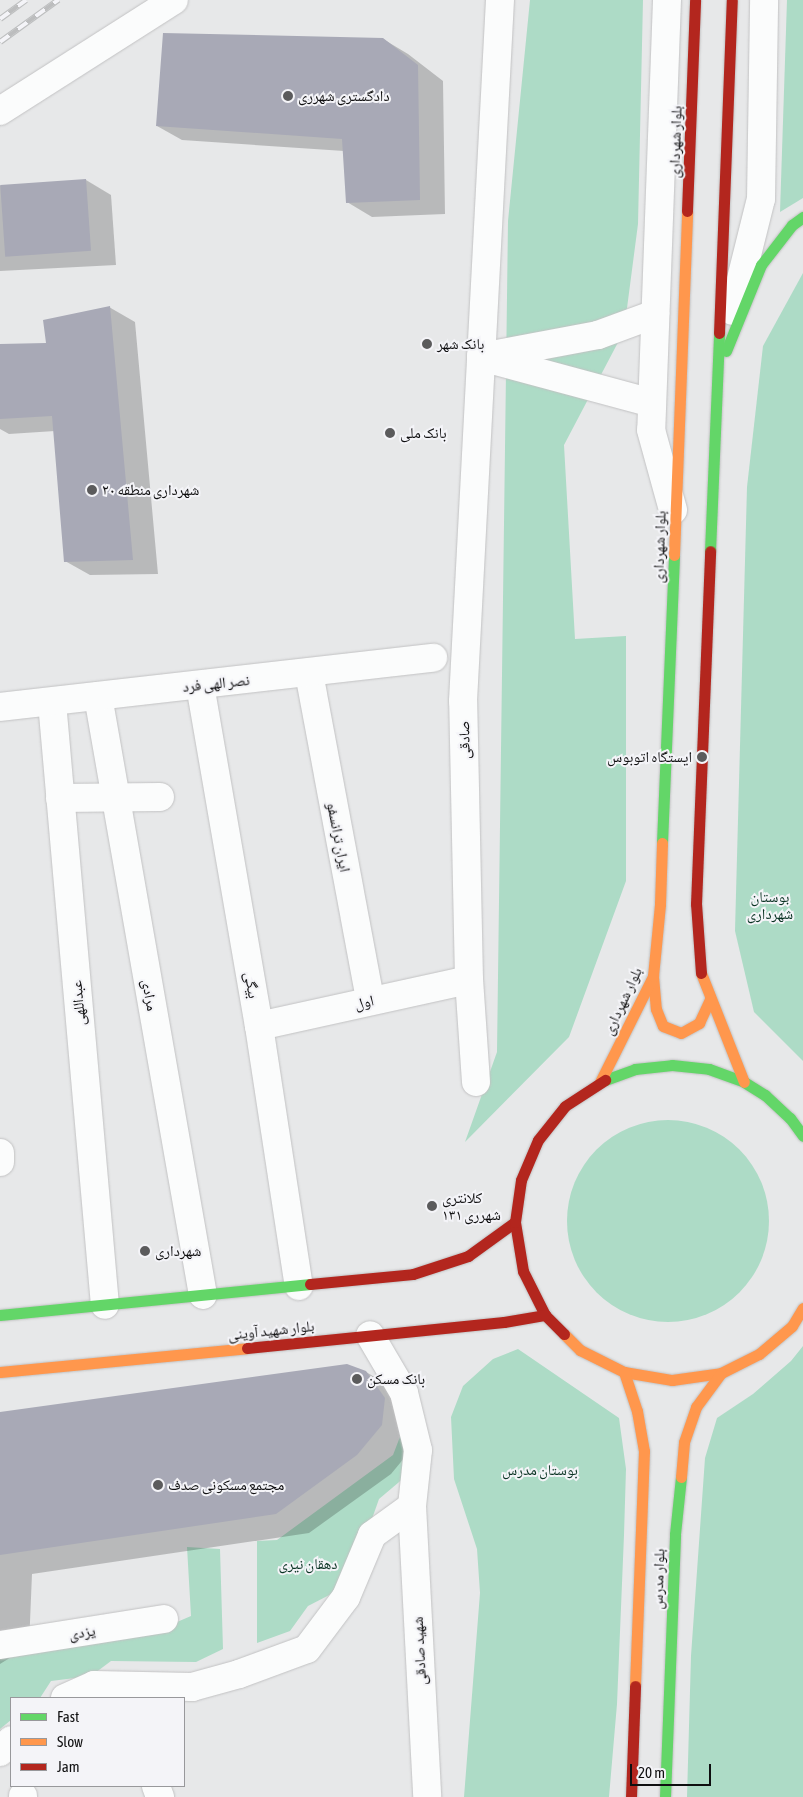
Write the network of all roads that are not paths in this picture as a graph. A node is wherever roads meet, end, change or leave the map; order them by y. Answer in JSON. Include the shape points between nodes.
{"nodes":[{"id":1,"x":174,"y":0,"type":"edge"},
{"id":2,"x":500,"y":0,"type":"edge"},
{"id":3,"x":667,"y":0,"type":"edge"},
{"id":4,"x":695,"y":0,"type":"edge"},
{"id":5,"x":732,"y":0,"type":"edge"},
{"id":6,"x":764,"y":0,"type":"edge"},
{"id":7,"x":0,"y":111,"type":"edge"},
{"id":8,"x":803,"y":217,"type":"edge"},
{"id":9,"x":655,"y":314,"type":"junction"},
{"id":10,"x":481,"y":358,"type":"junction"},
{"id":11,"x":717,"y":373,"type":"junction"},
{"id":12,"x":652,"y":403,"type":"junction"},
{"id":13,"x":675,"y":517,"type":"junction"},
{"id":14,"x":433,"y":658,"type":"dead end"},
{"id":15,"x":309,"y":673,"type":"junction"},
{"id":16,"x":200,"y":685,"type":"junction"},
{"id":17,"x":98,"y":696,"type":"junction"},
{"id":18,"x":52,"y":702,"type":"junction"},
{"id":19,"x":0,"y":707,"type":"edge"},
{"id":20,"x":116,"y":797,"type":"junction"},
{"id":21,"x":160,"y":797,"type":"dead end"},
{"id":22,"x":60,"y":798,"type":"junction"},
{"id":23,"x":653,"y":976,"type":"junction"},
{"id":24,"x":469,"y":980,"type":"junction"},
{"id":25,"x":710,"y":998,"type":"junction"},
{"id":26,"x":370,"y":1000,"type":"junction"},
{"id":27,"x":259,"y":1026,"type":"junction"},
{"id":28,"x":476,"y":1082,"type":"dead end"},
{"id":29,"x":600,"y":1082,"type":"junction"},
{"id":30,"x":744,"y":1082,"type":"junction"},
{"id":31,"x":765,"y":1095,"type":"junction"},
{"id":32,"x":803,"y":1119,"type":"edge"},
{"id":33,"x":803,"y":1136,"type":"edge"},
{"id":34,"x":0,"y":1153,"type":"edge"},
{"id":35,"x":0,"y":1162,"type":"edge"},
{"id":36,"x":515,"y":1222,"type":"junction"},
{"id":37,"x":299,"y":1286,"type":"junction"},
{"id":38,"x":203,"y":1295,"type":"junction"},
{"id":39,"x":105,"y":1305,"type":"junction"},
{"id":40,"x":803,"y":1308,"type":"edge"},
{"id":41,"x":0,"y":1315,"type":"edge"},
{"id":42,"x":545,"y":1315,"type":"junction"},
{"id":43,"x":370,"y":1335,"type":"junction"},
{"id":44,"x":0,"y":1372,"type":"edge"},
{"id":45,"x":624,"y":1372,"type":"junction"},
{"id":46,"x":721,"y":1373,"type":"junction"},
{"id":47,"x":412,"y":1506,"type":"junction"},
{"id":48,"x":164,"y":1619,"type":"dead end"},
{"id":49,"x":0,"y":1645,"type":"edge"},
{"id":50,"x":67,"y":1697,"type":"edge"},
{"id":51,"x":10,"y":1741,"type":"edge"},
{"id":52,"x":0,"y":1752,"type":"edge"},
{"id":53,"x":426,"y":1797,"type":"edge"},
{"id":54,"x":632,"y":1797,"type":"edge"},
{"id":55,"x":665,"y":1797,"type":"edge"}],
"edges":[{"from":1,"to":7,"type":"street"},
{"from":2,"to":10,"type":"street","name":"صادقی"},
{"from":3,"to":9,"type":"street"},
{"from":4,"to":13,"type":"main road","name":"بلوار شهرداری"},
{"from":5,"to":11,"type":"main road"},
{"from":6,"to":11,"type":"street","via":[[761,199]]},
{"from":8,"to":11,"type":"main road","via":[[792,225],[761,265]]},
{"from":9,"to":10,"type":"street","via":[[598,335]]},
{"from":9,"to":12,"type":"street"},
{"from":10,"to":12,"type":"street"},
{"from":10,"to":24,"type":"street","name":"صادقی","via":[[463,702]]},
{"from":11,"to":25,"type":"main road","via":[[696,904],[700,975]]},
{"from":12,"to":13,"type":"street","via":[[651,430]]},
{"from":13,"to":23,"type":"main road","name":"بلوار شهرداری","via":[[660,894]]},
{"from":14,"to":15,"type":"street","name":"نصر الهی فرد"},
{"from":15,"to":16,"type":"street","name":"نصر الهی فرد"},
{"from":15,"to":26,"type":"street","name":"ایران ترانسفو"},
{"from":16,"to":17,"type":"street","name":"نصر الهی فرد"},
{"from":16,"to":27,"type":"street","name":"بیگی"},
{"from":17,"to":18,"type":"street","name":"نصر الهی فرد"},
{"from":17,"to":20,"type":"street","name":"مرادی"},
{"from":18,"to":19,"type":"street","name":"نصر الهی فرد"},
{"from":18,"to":22,"type":"street","name":"عبداللهی"},
{"from":20,"to":21,"type":"street"},
{"from":20,"to":22,"type":"street"},
{"from":20,"to":38,"type":"street","name":"مرادی"},
{"from":22,"to":39,"type":"street","name":"عبداللهی"},
{"from":23,"to":25,"type":"main road","via":[[656,1009],[663,1026],[681,1033],[699,1023]]},
{"from":23,"to":29,"type":"main road","name":"بلوار شهرداری"},
{"from":24,"to":26,"type":"street","name":"اول"},
{"from":24,"to":28,"type":"street","name":"صادقی"},
{"from":25,"to":30,"type":"main road"},
{"from":26,"to":27,"type":"street","name":"اول"},
{"from":27,"to":37,"type":"street","name":"بیگی"},
{"from":29,"to":30,"type":"main road","via":[[635,1069],[672,1064],[709,1069]]},
{"from":29,"to":36,"type":"main road","via":[[565,1106],[538,1140],[521,1180]]},
{"from":30,"to":31,"type":"main road"},
{"from":31,"to":32,"type":"main road"},
{"from":31,"to":33,"type":"main road","via":[[790,1118]]},
{"from":34,"to":35,"type":"street"},
{"from":36,"to":37,"type":"main road","via":[[468,1256],[413,1274]]},
{"from":36,"to":42,"type":"main road","via":[[523,1271]]},
{"from":37,"to":38,"type":"main road"},
{"from":38,"to":39,"type":"main road"},
{"from":39,"to":41,"type":"main road"},
{"from":40,"to":46,"type":"main road","via":[[792,1326],[759,1354]]},
{"from":42,"to":43,"type":"main road","name":"بلوار شهید آوینی"},
{"from":42,"to":45,"type":"main road","via":[[580,1350]]},
{"from":43,"to":44,"type":"main road","name":"بلوار شهید آوینی"},
{"from":43,"to":47,"type":"street","name":"شهید صادقی","via":[[404,1393],[418,1450]]},
{"from":45,"to":46,"type":"main road","via":[[672,1380]]},
{"from":45,"to":54,"type":"main road","name":"بلوار مدرس","via":[[637,1411],[644,1451]]},
{"from":46,"to":55,"type":"main road","name":"بلوار مدرس","via":[[696,1407],[684,1442],[675,1534]]},
{"from":47,"to":50,"type":"street","via":[[372,1535],[346,1597],[307,1649],[192,1687],[94,1685]]},
{"from":47,"to":53,"type":"street","name":"شهید صادقی"},
{"from":48,"to":49,"type":"street","name":"یزدی"},
{"from":51,"to":52,"type":"street"}]}
